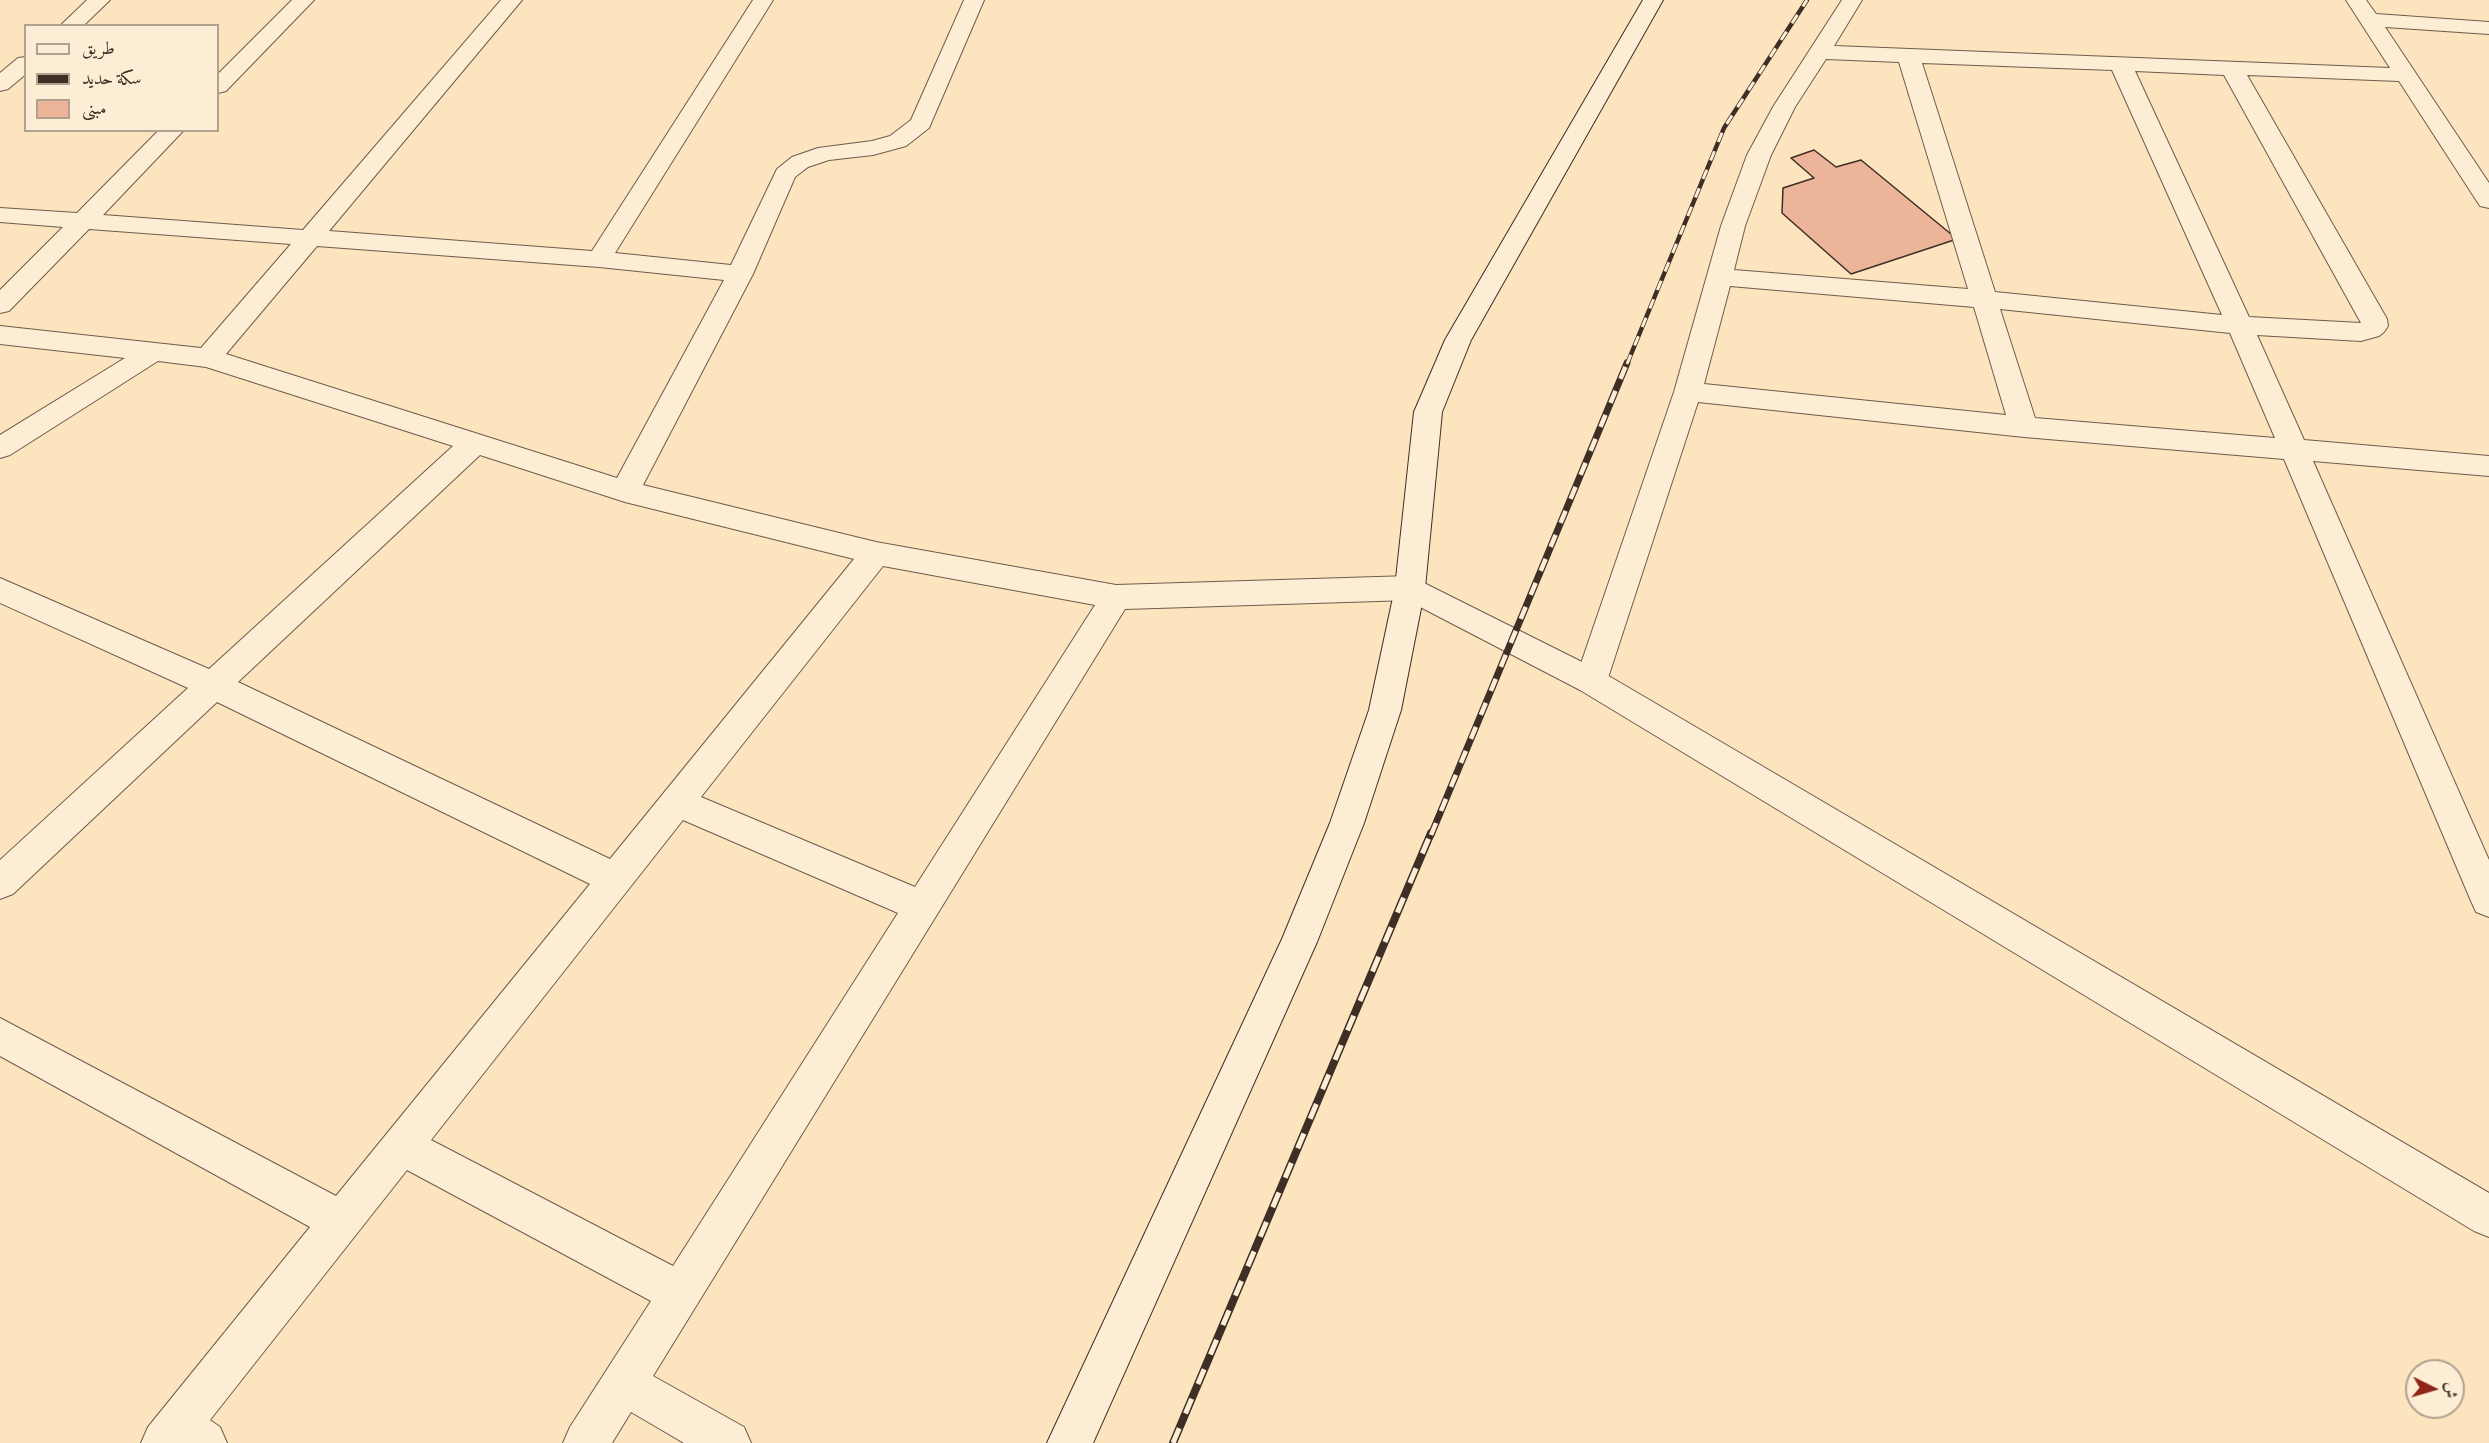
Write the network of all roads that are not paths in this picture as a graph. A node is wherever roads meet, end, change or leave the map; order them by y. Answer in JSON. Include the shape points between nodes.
{"nodes":[{"id":1,"x":100,"y":0,"type":"edge"},
{"id":2,"x":304,"y":0,"type":"edge"},
{"id":3,"x":512,"y":0,"type":"edge"},
{"id":4,"x":763,"y":0,"type":"edge"},
{"id":5,"x":974,"y":0,"type":"edge"},
{"id":6,"x":1653,"y":0,"type":"edge"},
{"id":7,"x":1852,"y":0,"type":"edge"},
{"id":8,"x":2356,"y":0,"type":"edge"},
{"id":9,"x":2370,"y":20,"type":"junction"},
{"id":10,"x":72,"y":24,"type":"edge"},
{"id":11,"x":2489,"y":28,"type":"edge"},
{"id":12,"x":1819,"y":52,"type":"junction"},
{"id":13,"x":1908,"y":54,"type":"junction"},
{"id":14,"x":2120,"y":63,"type":"junction"},
{"id":15,"x":24,"y":65,"type":"edge"},
{"id":16,"x":2231,"y":67,"type":"junction"},
{"id":17,"x":2404,"y":75,"type":"junction"},
{"id":18,"x":0,"y":84,"type":"edge"},
{"id":19,"x":219,"y":85,"type":"edge"},
{"id":20,"x":171,"y":132,"type":"edge"},
{"id":21,"x":2489,"y":201,"type":"edge"},
{"id":22,"x":0,"y":215,"type":"edge"},
{"id":23,"x":84,"y":220,"type":"junction"},
{"id":24,"x":310,"y":237,"type":"junction"},
{"id":25,"x":599,"y":259,"type":"junction"},
{"id":26,"x":740,"y":274,"type":"junction"},
{"id":27,"x":1719,"y":277,"type":"junction"},
{"id":28,"x":1983,"y":299,"type":"junction"},
{"id":29,"x":0,"y":305,"type":"edge"},
{"id":30,"x":2240,"y":325,"type":"junction"},
{"id":31,"x":0,"y":335,"type":"edge"},
{"id":32,"x":154,"y":352,"type":"junction"},
{"id":33,"x":208,"y":358,"type":"junction"},
{"id":34,"x":1688,"y":392,"type":"junction"},
{"id":35,"x":2024,"y":428,"type":"junction"},
{"id":36,"x":475,"y":443,"type":"junction"},
{"id":37,"x":0,"y":448,"type":"edge"},
{"id":38,"x":2294,"y":449,"type":"junction"},
{"id":39,"x":2489,"y":466,"type":"edge"},
{"id":40,"x":625,"y":490,"type":"junction"},
{"id":41,"x":876,"y":553,"type":"junction"},
{"id":42,"x":1410,"y":588,"type":"junction"},
{"id":43,"x":0,"y":590,"type":"edge"},
{"id":44,"x":1116,"y":597,"type":"junction"},
{"id":45,"x":1591,"y":681,"type":"junction"},
{"id":46,"x":213,"y":685,"type":"junction"},
{"id":47,"x":677,"y":802,"type":"junction"},
{"id":48,"x":616,"y":879,"type":"junction"},
{"id":49,"x":0,"y":883,"type":"edge"},
{"id":50,"x":2489,"y":901,"type":"edge"},
{"id":51,"x":922,"y":907,"type":"junction"},
{"id":52,"x":0,"y":1036,"type":"edge"},
{"id":53,"x":402,"y":1146,"type":"junction"},
{"id":54,"x":2489,"y":1216,"type":"edge"},
{"id":55,"x":342,"y":1222,"type":"junction"},
{"id":56,"x":681,"y":1293,"type":"junction"},
{"id":57,"x":623,"y":1383,"type":"junction"},
{"id":58,"x":182,"y":1437,"type":"edge"},
{"id":59,"x":586,"y":1443,"type":"edge"},
{"id":60,"x":728,"y":1443,"type":"edge"},
{"id":61,"x":1070,"y":1443,"type":"edge"}],
"edges":[{"from":1,"to":10,"type":"street"},
{"from":2,"to":19,"type":"street"},
{"from":3,"to":24,"type":"street"},
{"from":4,"to":25,"type":"street"},
{"from":5,"to":26,"type":"street","via":[[921,123],[898,141],[826,153],[800,162],[785,174]]},
{"from":6,"to":42,"type":"street","via":[[1458,340],[1432,402]]},
{"from":7,"to":12,"type":"street"},
{"from":8,"to":9,"type":"street"},
{"from":9,"to":11,"type":"street"},
{"from":9,"to":17,"type":"street"},
{"from":12,"to":13,"type":"street"},
{"from":12,"to":27,"type":"street","via":[[1759,155]]},
{"from":13,"to":14,"type":"street"},
{"from":13,"to":28,"type":"street"},
{"from":14,"to":16,"type":"street"},
{"from":14,"to":30,"type":"street"},
{"from":15,"to":18,"type":"street"},
{"from":16,"to":17,"type":"street"},
{"from":16,"to":30,"type":"street","via":[[2375,326],[2361,332]]},
{"from":17,"to":21,"type":"street"},
{"from":20,"to":23,"type":"street"},
{"from":22,"to":23,"type":"street"},
{"from":23,"to":24,"type":"street"},
{"from":23,"to":29,"type":"street"},
{"from":24,"to":25,"type":"street"},
{"from":24,"to":33,"type":"street"},
{"from":25,"to":26,"type":"street"},
{"from":26,"to":40,"type":"street"},
{"from":27,"to":28,"type":"street"},
{"from":27,"to":34,"type":"street"},
{"from":28,"to":30,"type":"street"},
{"from":28,"to":35,"type":"street"},
{"from":30,"to":38,"type":"street"},
{"from":31,"to":32,"type":"street"},
{"from":32,"to":33,"type":"street"},
{"from":32,"to":37,"type":"street"},
{"from":33,"to":36,"type":"street"},
{"from":34,"to":35,"type":"street"},
{"from":34,"to":45,"type":"street"},
{"from":35,"to":38,"type":"street"},
{"from":36,"to":40,"type":"street"},
{"from":36,"to":46,"type":"street"},
{"from":38,"to":39,"type":"street"},
{"from":38,"to":50,"type":"street"},
{"from":40,"to":41,"type":"street"},
{"from":41,"to":44,"type":"street"},
{"from":41,"to":47,"type":"street"},
{"from":42,"to":44,"type":"street"},
{"from":42,"to":45,"type":"street"},
{"from":42,"to":61,"type":"street","via":[[1385,710],[1338,845],[1299,942]]},
{"from":43,"to":46,"type":"street"},
{"from":44,"to":51,"type":"street"},
{"from":45,"to":54,"type":"street"},
{"from":46,"to":48,"type":"street"},
{"from":46,"to":49,"type":"street"},
{"from":47,"to":48,"type":"street"},
{"from":47,"to":51,"type":"street"},
{"from":48,"to":53,"type":"street"},
{"from":51,"to":56,"type":"street"},
{"from":52,"to":55,"type":"street"},
{"from":53,"to":55,"type":"street"},
{"from":53,"to":56,"type":"street"},
{"from":55,"to":58,"type":"street"},
{"from":56,"to":57,"type":"street"},
{"from":57,"to":59,"type":"street"},
{"from":57,"to":60,"type":"street"}]}
